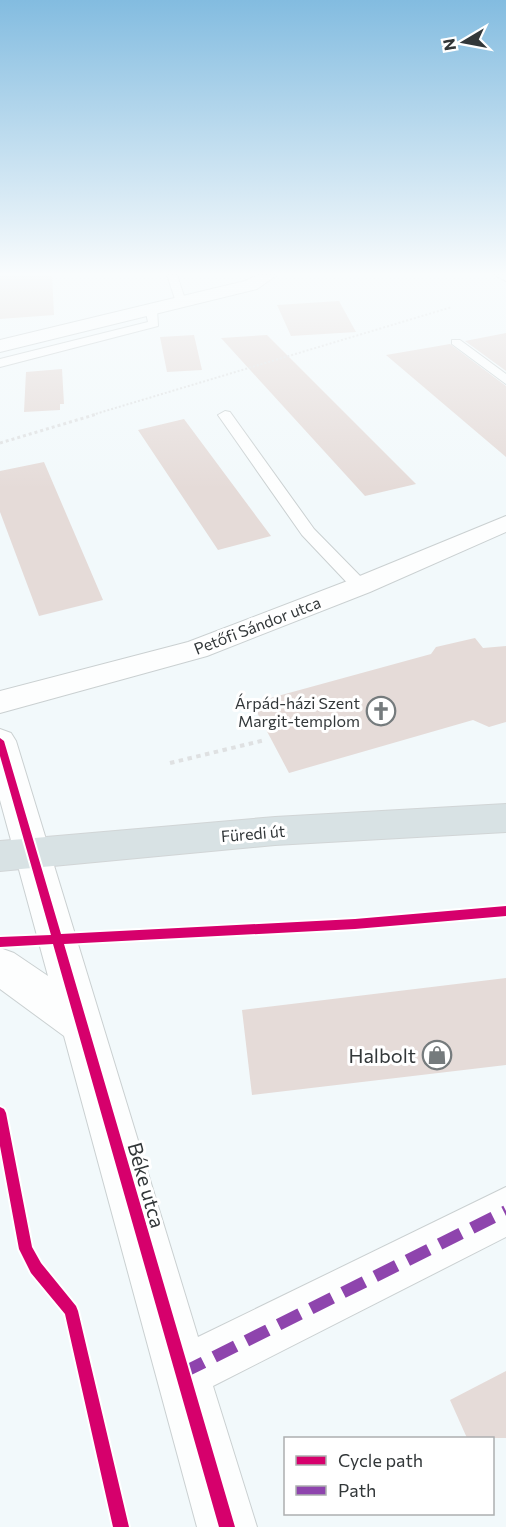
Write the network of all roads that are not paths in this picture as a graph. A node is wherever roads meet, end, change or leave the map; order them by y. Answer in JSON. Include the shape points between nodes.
{"nodes":[{"id":1,"x":66,"y":346,"type":"edge"},
{"id":2,"x":462,"y":346,"type":"edge"},
{"id":3,"x":0,"y":363,"type":"edge"},
{"id":4,"x":506,"y":380,"type":"edge"},
{"id":5,"x":225,"y":415,"type":"dead end"},
{"id":6,"x":506,"y":523,"type":"edge"},
{"id":7,"x":360,"y":586,"type":"junction"},
{"id":8,"x":0,"y":702,"type":"edge"},
{"id":9,"x":0,"y":741,"type":"edge"},
{"id":10,"x":506,"y":818,"type":"edge"},
{"id":11,"x":16,"y":855,"type":"edge"},
{"id":12,"x":0,"y":966,"type":"edge"},
{"id":13,"x":83,"y":1025,"type":"junction"},
{"id":14,"x":506,"y":1211,"type":"edge"},
{"id":15,"x":182,"y":1373,"type":"junction"},
{"id":16,"x":227,"y":1527,"type":"edge"}],
"edges":[{"from":1,"to":3,"type":"lane"},
{"from":2,"to":4,"type":"lane"},
{"from":5,"to":7,"type":"lane","via":[[308,532]]},
{"from":6,"to":7,"type":"street","name":"Petőfi Sándor utca"},
{"from":7,"to":8,"type":"street","name":"Petőfi Sándor utca","via":[[197,649]]},
{"from":9,"to":11,"type":"street","name":"Béke utca"},
{"from":10,"to":11,"type":"main road","name":"Füredi út","via":[[275,831]]},
{"from":11,"to":13,"type":"street","name":"Béke utca"},
{"from":12,"to":13,"type":"street"},
{"from":13,"to":15,"type":"street","name":"Béke utca"},
{"from":14,"to":15,"type":"street"},
{"from":15,"to":16,"type":"street","name":"Béke utca"}]}
